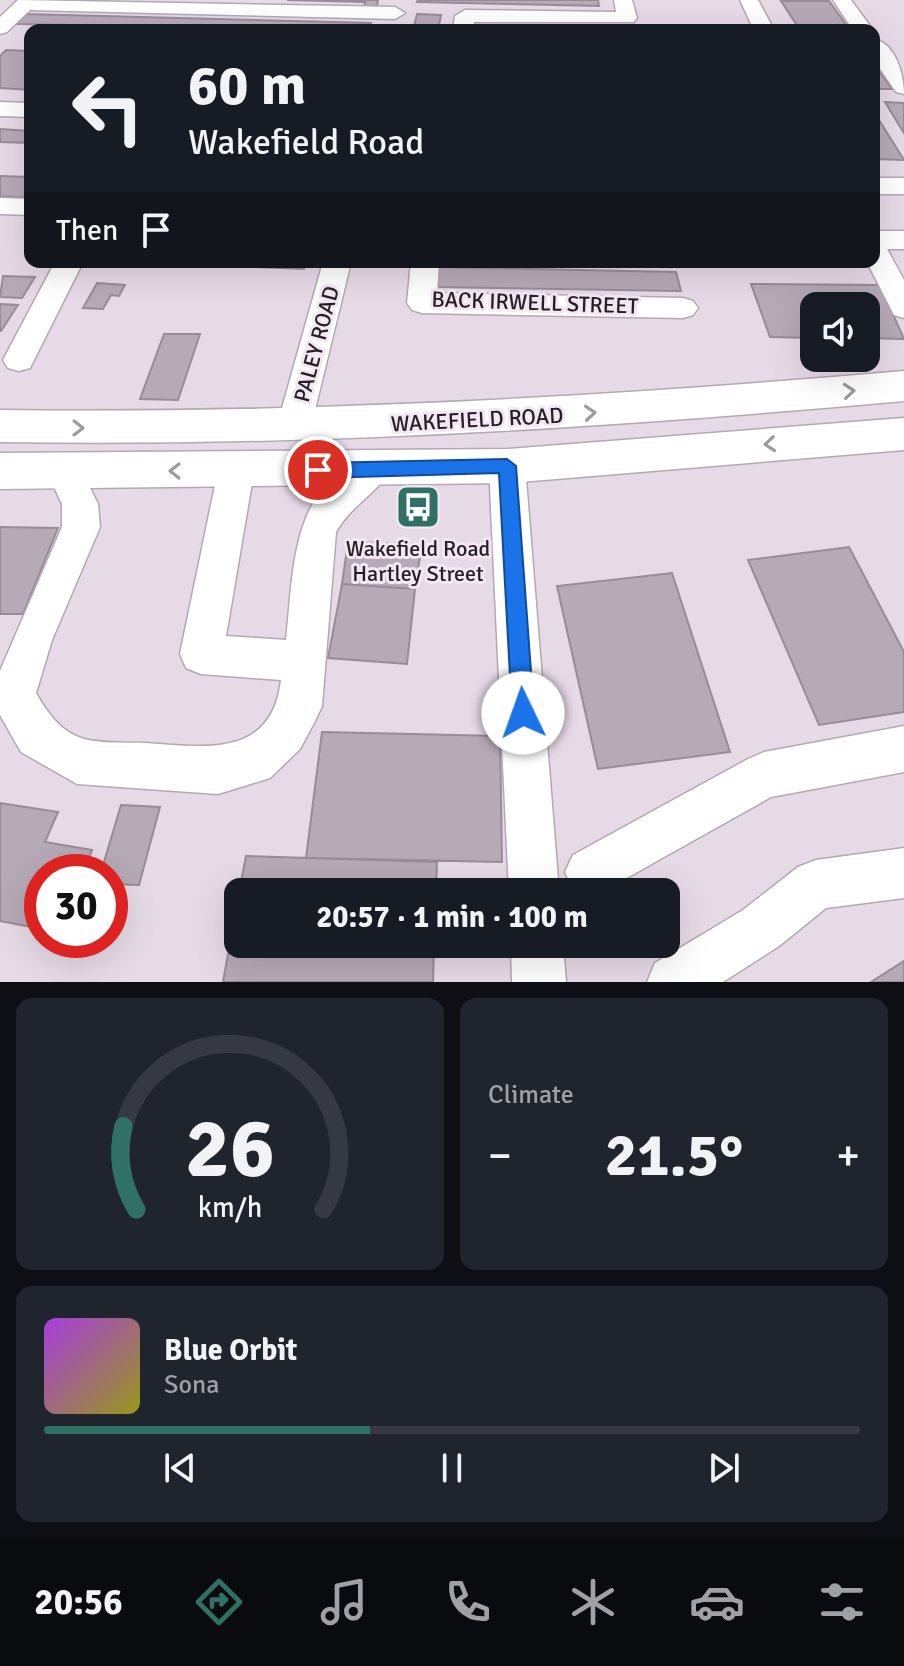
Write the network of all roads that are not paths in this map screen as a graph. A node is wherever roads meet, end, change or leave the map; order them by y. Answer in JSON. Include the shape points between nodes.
{"nodes":[{"id":1,"x":749,"y":0,"type":"edge"},
{"id":2,"x":842,"y":0,"type":"edge"},
{"id":3,"x":27,"y":2,"type":"edge"},
{"id":4,"x":80,"y":3,"type":"edge"},
{"id":5,"x":625,"y":9,"type":"edge"},
{"id":6,"x":394,"y":14,"type":"edge"},
{"id":7,"x":464,"y":24,"type":"edge"},
{"id":8,"x":761,"y":24,"type":"edge"},
{"id":9,"x":859,"y":24,"type":"edge"},
{"id":10,"x":5,"y":34,"type":"edge"},
{"id":11,"x":880,"y":53,"type":"edge"},
{"id":12,"x":904,"y":87,"type":"edge"},
{"id":13,"x":0,"y":109,"type":"edge"},
{"id":14,"x":24,"y":110,"type":"edge"},
{"id":15,"x":904,"y":170,"type":"edge"},
{"id":16,"x":904,"y":179,"type":"edge"},
{"id":17,"x":880,"y":186,"type":"edge"},
{"id":18,"x":904,"y":186,"type":"edge"},
{"id":19,"x":0,"y":206,"type":"edge"},
{"id":20,"x":24,"y":207,"type":"edge"},
{"id":21,"x":904,"y":240,"type":"edge"},
{"id":22,"x":880,"y":250,"type":"edge"},
{"id":23,"x":880,"y":262,"type":"edge"},
{"id":24,"x":66,"y":268,"type":"edge"},
{"id":25,"x":335,"y":268,"type":"edge"},
{"id":26,"x":425,"y":268,"type":"edge"},
{"id":27,"x":683,"y":308,"type":"dead end"},
{"id":28,"x":904,"y":308,"type":"edge"},
{"id":29,"x":19,"y":360,"type":"dead end"},
{"id":30,"x":904,"y":386,"type":"edge"},
{"id":31,"x":0,"y":426,"type":"edge"},
{"id":32,"x":294,"y":426,"type":"junction"},
{"id":33,"x":904,"y":434,"type":"edge"},
{"id":34,"x":507,"y":466,"type":"junction"},
{"id":35,"x":372,"y":470,"type":"junction"},
{"id":36,"x":0,"y":471,"type":"edge"},
{"id":37,"x":236,"y":471,"type":"junction"},
{"id":38,"x":65,"y":472,"type":"junction"},
{"id":39,"x":304,"y":661,"type":"junction"},
{"id":40,"x":7,"y":695,"type":"edge"},
{"id":41,"x":904,"y":749,"type":"edge"},
{"id":42,"x":590,"y":872,"type":"dead end"},
{"id":43,"x":904,"y":873,"type":"edge"},
{"id":44,"x":533,"y":878,"type":"edge"},
{"id":45,"x":538,"y":958,"type":"edge"},
{"id":46,"x":539,"y":982,"type":"edge"},
{"id":47,"x":674,"y":982,"type":"edge"}],
"edges":[{"from":1,"to":8,"type":"street"},
{"from":2,"to":9,"type":"street"},
{"from":3,"to":4,"type":"street"},
{"from":3,"to":10,"type":"street"},
{"from":4,"to":6,"type":"street"},
{"from":5,"to":7,"type":"street","via":[[465,16]]},
{"from":11,"to":12,"type":"street"},
{"from":13,"to":14,"type":"street"},
{"from":15,"to":16,"type":"street","via":[[899,170]]},
{"from":17,"to":18,"type":"street"},
{"from":19,"to":20,"type":"street"},
{"from":21,"to":22,"type":"street"},
{"from":23,"to":28,"type":"street"},
{"from":24,"to":29,"type":"street"},
{"from":25,"to":32,"type":"street","name":"PALEY ROAD"},
{"from":26,"to":27,"type":"street","name":"BACK IRWELL STREET","via":[[422,303]]},
{"from":32,"to":30,"type":"main road","name":"WAKEFIELD ROAD","one_way":true,"via":[[605,413]]},
{"from":31,"to":32,"type":"main road","name":"WAKEFIELD ROAD","one_way":true},
{"from":33,"to":34,"type":"main road","name":"WAKEFIELD ROAD","one_way":true},
{"from":34,"to":35,"type":"main road","name":"WAKEFIELD ROAD"},
{"from":34,"to":44,"type":"street"},
{"from":35,"to":37,"type":"main road","name":"WAKEFIELD ROAD"},
{"from":35,"to":39,"type":"street","via":[[334,501],[317,530]]},
{"from":36,"to":38,"type":"main road","name":"WAKEFIELD ROAD"},
{"from":37,"to":38,"type":"main road","name":"WAKEFIELD ROAD","one_way":true},
{"from":37,"to":39,"type":"street","via":[[201,654]]},
{"from":38,"to":40,"type":"street","via":[[80,504],[81,527]]},
{"from":39,"to":40,"type":"street","via":[[300,706],[284,733],[254,762],[218,771],[77,761],[37,736]]},
{"from":41,"to":42,"type":"street","via":[[764,775]]},
{"from":43,"to":47,"type":"street","via":[[816,885],[761,928]]},
{"from":45,"to":46,"type":"street"}]}
